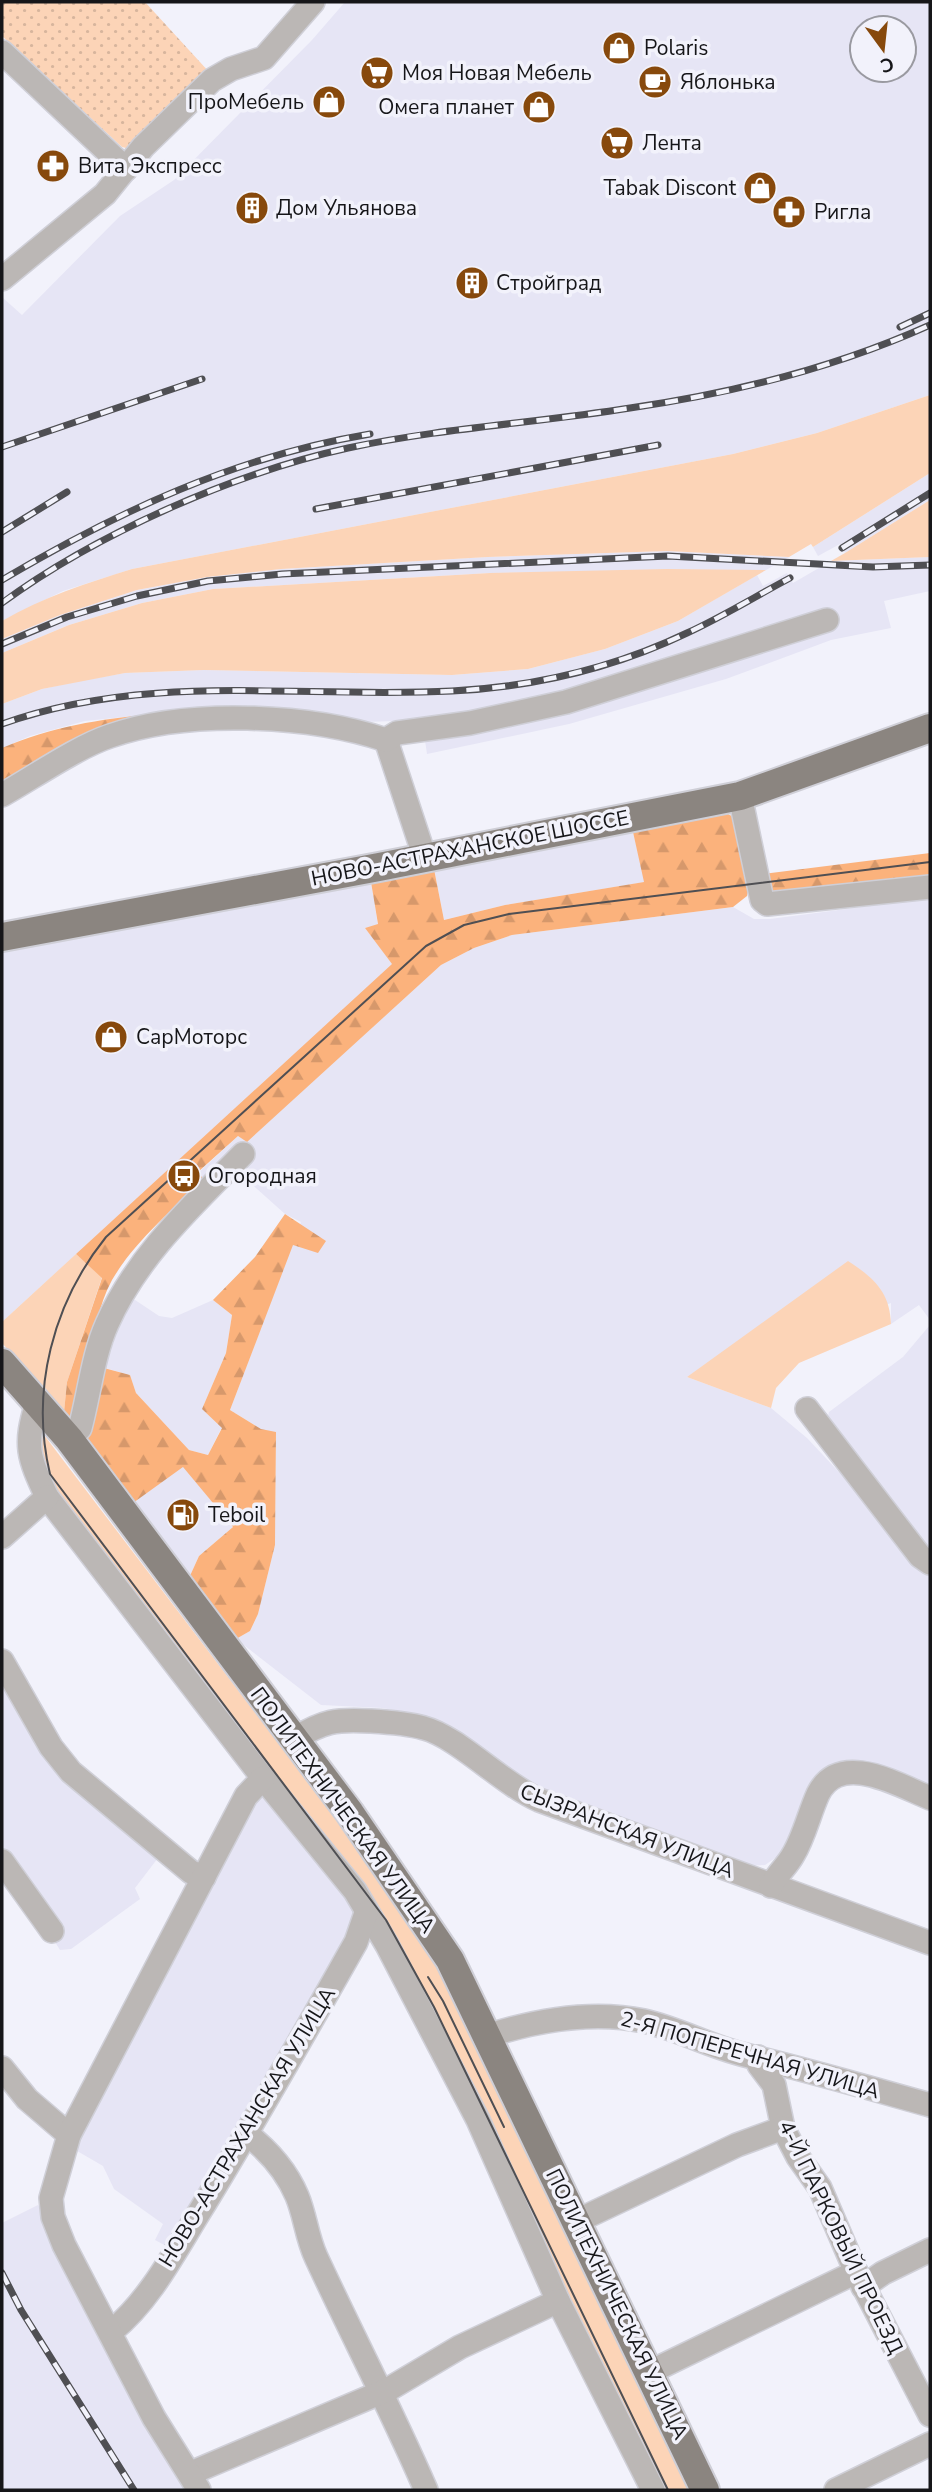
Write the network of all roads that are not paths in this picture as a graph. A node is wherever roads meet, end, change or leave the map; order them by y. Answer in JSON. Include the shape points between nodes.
{"nodes":[{"id":1,"x":313,"y":2,"type":"edge"},
{"id":2,"x":2,"y":52,"type":"edge"},
{"id":3,"x":126,"y":169,"type":"junction"},
{"id":4,"x":2,"y":279,"type":"edge"},
{"id":5,"x":827,"y":620,"type":"dead end"},
{"id":6,"x":930,"y":728,"type":"edge"},
{"id":7,"x":386,"y":740,"type":"junction"},
{"id":8,"x":2,"y":795,"type":"edge"},
{"id":9,"x":740,"y":796,"type":"junction"},
{"id":10,"x":425,"y":858,"type":"junction"},
{"id":11,"x":930,"y":887,"type":"edge"},
{"id":12,"x":2,"y":937,"type":"edge"},
{"id":13,"x":243,"y":1154,"type":"dead end"},
{"id":14,"x":2,"y":1363,"type":"edge"},
{"id":15,"x":37,"y":1403,"type":"junction"},
{"id":16,"x":807,"y":1409,"type":"dead end"},
{"id":17,"x":69,"y":1439,"type":"junction"},
{"id":18,"x":47,"y":1497,"type":"junction"},
{"id":19,"x":2,"y":1537,"type":"edge"},
{"id":20,"x":930,"y":1563,"type":"edge"},
{"id":21,"x":2,"y":1661,"type":"edge"},
{"id":22,"x":294,"y":1739,"type":"junction"},
{"id":23,"x":263,"y":1778,"type":"junction"},
{"id":24,"x":930,"y":1798,"type":"edge"},
{"id":25,"x":2,"y":1861,"type":"edge"},
{"id":26,"x":204,"y":1877,"type":"junction"},
{"id":27,"x":771,"y":1886,"type":"junction"},
{"id":28,"x":366,"y":1913,"type":"junction"},
{"id":29,"x":52,"y":1931,"type":"dead end"},
{"id":30,"x":930,"y":1943,"type":"edge"},
{"id":31,"x":487,"y":2036,"type":"junction"},
{"id":32,"x":758,"y":2057,"type":"junction"},
{"id":33,"x":2,"y":2068,"type":"edge"},
{"id":34,"x":930,"y":2105,"type":"edge"},
{"id":35,"x":783,"y":2128,"type":"junction"},
{"id":36,"x":247,"y":2134,"type":"junction"},
{"id":37,"x":69,"y":2135,"type":"junction"},
{"id":38,"x":577,"y":2221,"type":"junction"},
{"id":39,"x":930,"y":2250,"type":"edge"},
{"id":40,"x":860,"y":2280,"type":"junction"},
{"id":41,"x":558,"y":2301,"type":"junction"},
{"id":42,"x":112,"y":2331,"type":"junction"},
{"id":43,"x":650,"y":2372,"type":"junction"},
{"id":44,"x":379,"y":2392,"type":"junction"},
{"id":45,"x":930,"y":2415,"type":"edge"},
{"id":46,"x":930,"y":2444,"type":"edge"},
{"id":47,"x":195,"y":2482,"type":"edge"},
{"id":48,"x":426,"y":2490,"type":"edge"},
{"id":49,"x":653,"y":2490,"type":"edge"},
{"id":50,"x":705,"y":2490,"type":"edge"},
{"id":51,"x":836,"y":2490,"type":"edge"}],
"edges":[{"from":1,"to":3,"type":"street","via":[[264,58],[231,68],[212,80]]},
{"from":2,"to":3,"type":"street"},
{"from":3,"to":4,"type":"street","via":[[95,202]]},
{"from":5,"to":7,"type":"street","via":[[566,702],[397,733]]},
{"from":6,"to":9,"type":"main road","name":"НОВО-АСТРАХАНСКОЕ ШОССЕ"},
{"from":7,"to":8,"type":"street","via":[[367,733],[270,719],[155,724],[108,736]]},
{"from":7,"to":10,"type":"street"},
{"from":9,"to":10,"type":"main road","name":"НОВО-АСТРАХАНСКОЕ ШОССЕ"},
{"from":9,"to":11,"type":"street","via":[[762,900],[767,904]]},
{"from":10,"to":12,"type":"main road","name":"НОВО-АСТРАХАНСКОЕ ШОССЕ"},
{"from":13,"to":17,"type":"street","via":[[174,1224],[134,1273],[106,1326],[80,1428]]},
{"from":14,"to":15,"type":"main road","name":"ПОЛИТЕХНИЧЕСКАЯ УЛИЦА"},
{"from":15,"to":17,"type":"main road","name":"ПОЛИТЕХНИЧЕСКАЯ УЛИЦА"},
{"from":15,"to":18,"type":"street","via":[[27,1440]]},
{"from":16,"to":20,"type":"street"},
{"from":17,"to":22,"type":"main road","name":"ПОЛИТЕХНИЧЕСКАЯ УЛИЦА"},
{"from":18,"to":19,"type":"street"},
{"from":18,"to":23,"type":"street"},
{"from":21,"to":26,"type":"street","via":[[51,1748],[71,1772],[191,1872]]},
{"from":22,"to":27,"type":"street","name":"СЫЗРАНСКАЯ УЛИЦА","via":[[320,1723],[338,1719],[426,1728],[515,1789]]},
{"from":22,"to":31,"type":"main road","name":"ПОЛИТЕХНИЧЕСКАЯ УЛИЦА","via":[[416,1905],[450,1960]]},
{"from":23,"to":26,"type":"street","via":[[246,1796]]},
{"from":23,"to":28,"type":"street","via":[[355,1891]]},
{"from":24,"to":27,"type":"street","via":[[856,1772],[836,1775],[819,1791],[793,1857]]},
{"from":25,"to":29,"type":"street"},
{"from":26,"to":37,"type":"street"},
{"from":27,"to":30,"type":"street","name":"СЫЗРАНСКАЯ УЛИЦА"},
{"from":28,"to":36,"type":"street","name":"НОВО-АСТРАХАНСКАЯ УЛИЦА","via":[[356,1942]]},
{"from":28,"to":41,"type":"street","via":[[478,2120]]},
{"from":31,"to":32,"type":"street","name":"2-Я ПОПЕРЕЧНАЯ УЛИЦА","via":[[565,2018],[610,2017],[645,2022]]},
{"from":31,"to":38,"type":"main road","name":"ПОЛИТЕХНИЧЕСКАЯ УЛИЦА"},
{"from":32,"to":34,"type":"street","name":"2-Я ПОПЕРЕЧНАЯ УЛИЦА"},
{"from":32,"to":35,"type":"street","name":"4-Й ПАРКОВЫЙ ПРОЕЗД","via":[[774,2085]]},
{"from":33,"to":37,"type":"street","via":[[27,2099]]},
{"from":35,"to":38,"type":"street"},
{"from":35,"to":40,"type":"street","name":"4-Й ПАРКОВЫЙ ПРОЕЗД","via":[[820,2188]]},
{"from":36,"to":42,"type":"street","name":"НОВО-АСТРАХАНСКАЯ УЛИЦА","via":[[148,2292]]},
{"from":36,"to":44,"type":"street","via":[[276,2159],[297,2196],[314,2254]]},
{"from":37,"to":42,"type":"street","via":[[51,2197],[53,2217]]},
{"from":38,"to":43,"type":"main road","name":"ПОЛИТЕХНИЧЕСКАЯ УЛИЦА"},
{"from":39,"to":40,"type":"street"},
{"from":40,"to":43,"type":"street"},
{"from":40,"to":45,"type":"street","name":"4-Й ПАРКОВЫЙ ПРОЕЗД"},
{"from":41,"to":44,"type":"street"},
{"from":41,"to":49,"type":"street"},
{"from":42,"to":47,"type":"street","via":[[154,2418]]},
{"from":43,"to":50,"type":"main road","name":"ПОЛИТЕХНИЧЕСКАЯ УЛИЦА"},
{"from":44,"to":47,"type":"street"},
{"from":44,"to":48,"type":"street"},
{"from":46,"to":51,"type":"street"}]}
